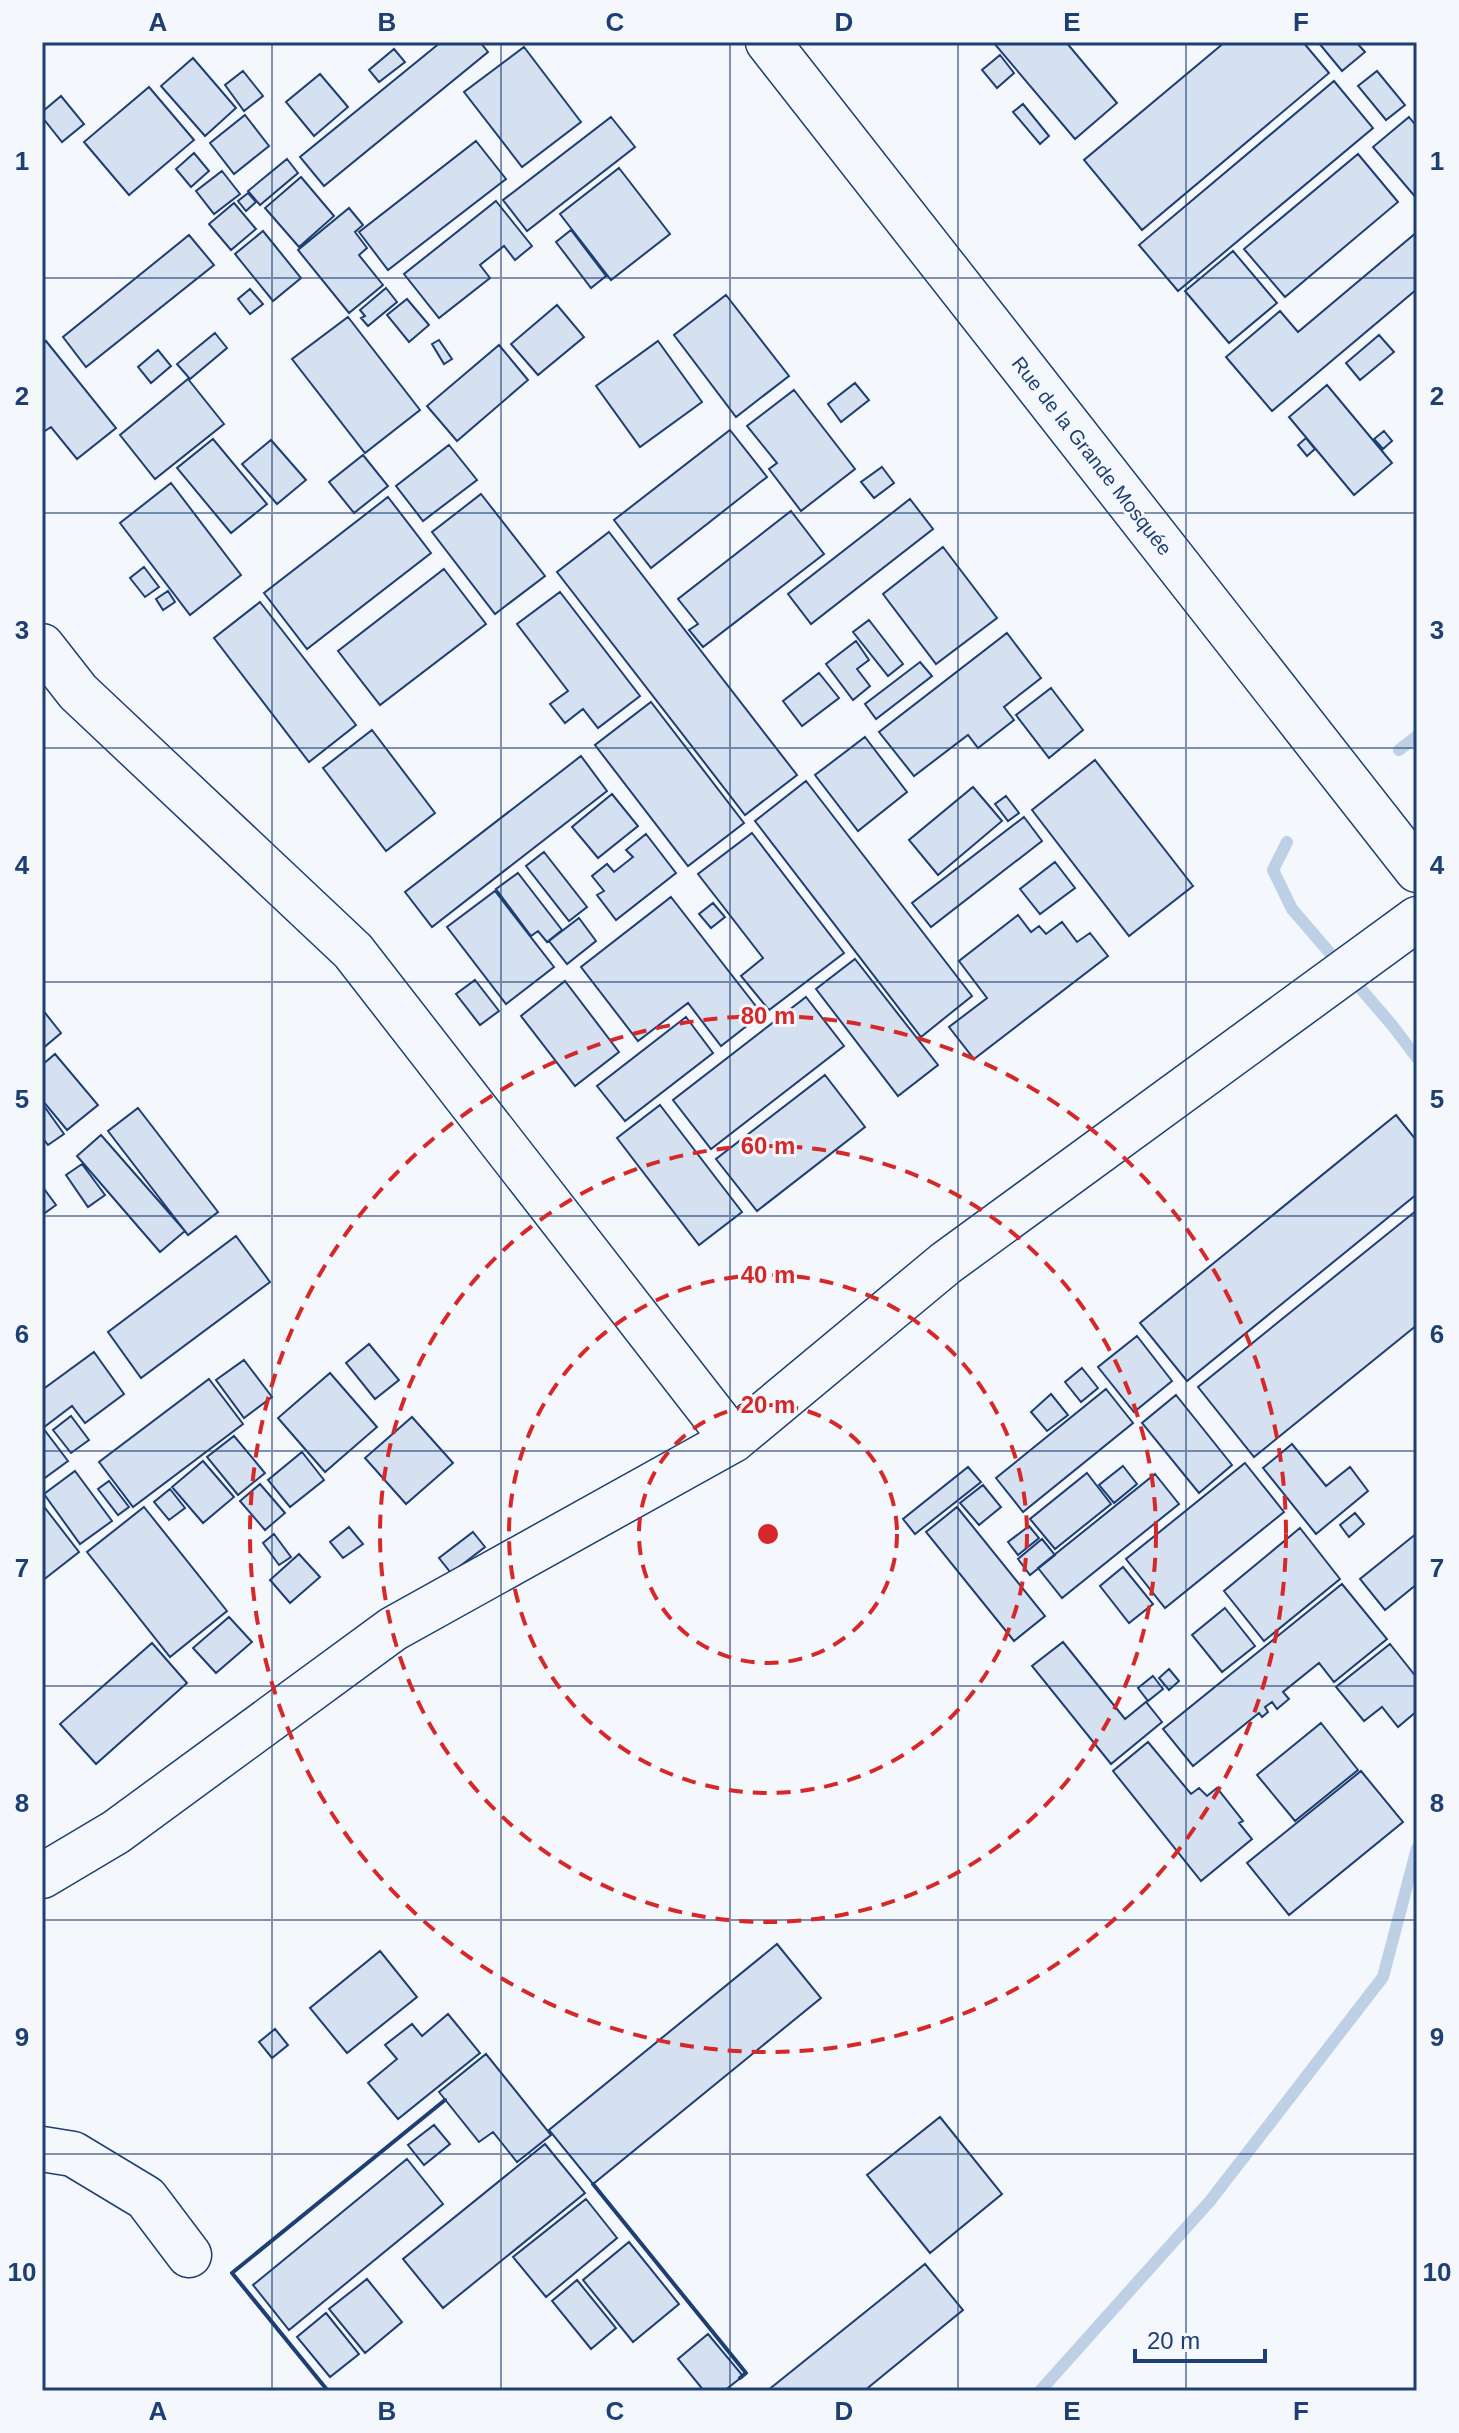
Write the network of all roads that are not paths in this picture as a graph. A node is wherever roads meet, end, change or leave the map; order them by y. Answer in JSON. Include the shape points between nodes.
{"nodes":[{"id":1,"x":768,"y":42,"type":"edge"},
{"id":2,"x":42,"y":646,"type":"edge"},
{"id":3,"x":1417,"y":870,"type":"edge"},
{"id":4,"x":1417,"y":919,"type":"edge"},
{"id":5,"x":733,"y":1440,"type":"junction"},
{"id":6,"x":42,"y":1876,"type":"edge"},
{"id":7,"x":42,"y":2149,"type":"edge"},
{"id":8,"x":189,"y":2255,"type":"dead end"}],
"edges":[{"from":1,"to":3,"type":"street","name":"Rue de la Grande Mosquée"},
{"from":2,"to":5,"type":"street","via":[[78,692],[353,951]]},
{"from":4,"to":5,"type":"street","via":[[946,1263]]},
{"from":5,"to":6,"type":"street","via":[[393,1629],[116,1832]]},
{"from":7,"to":8,"type":"street","via":[[73,2154],[146,2198]]}]}
